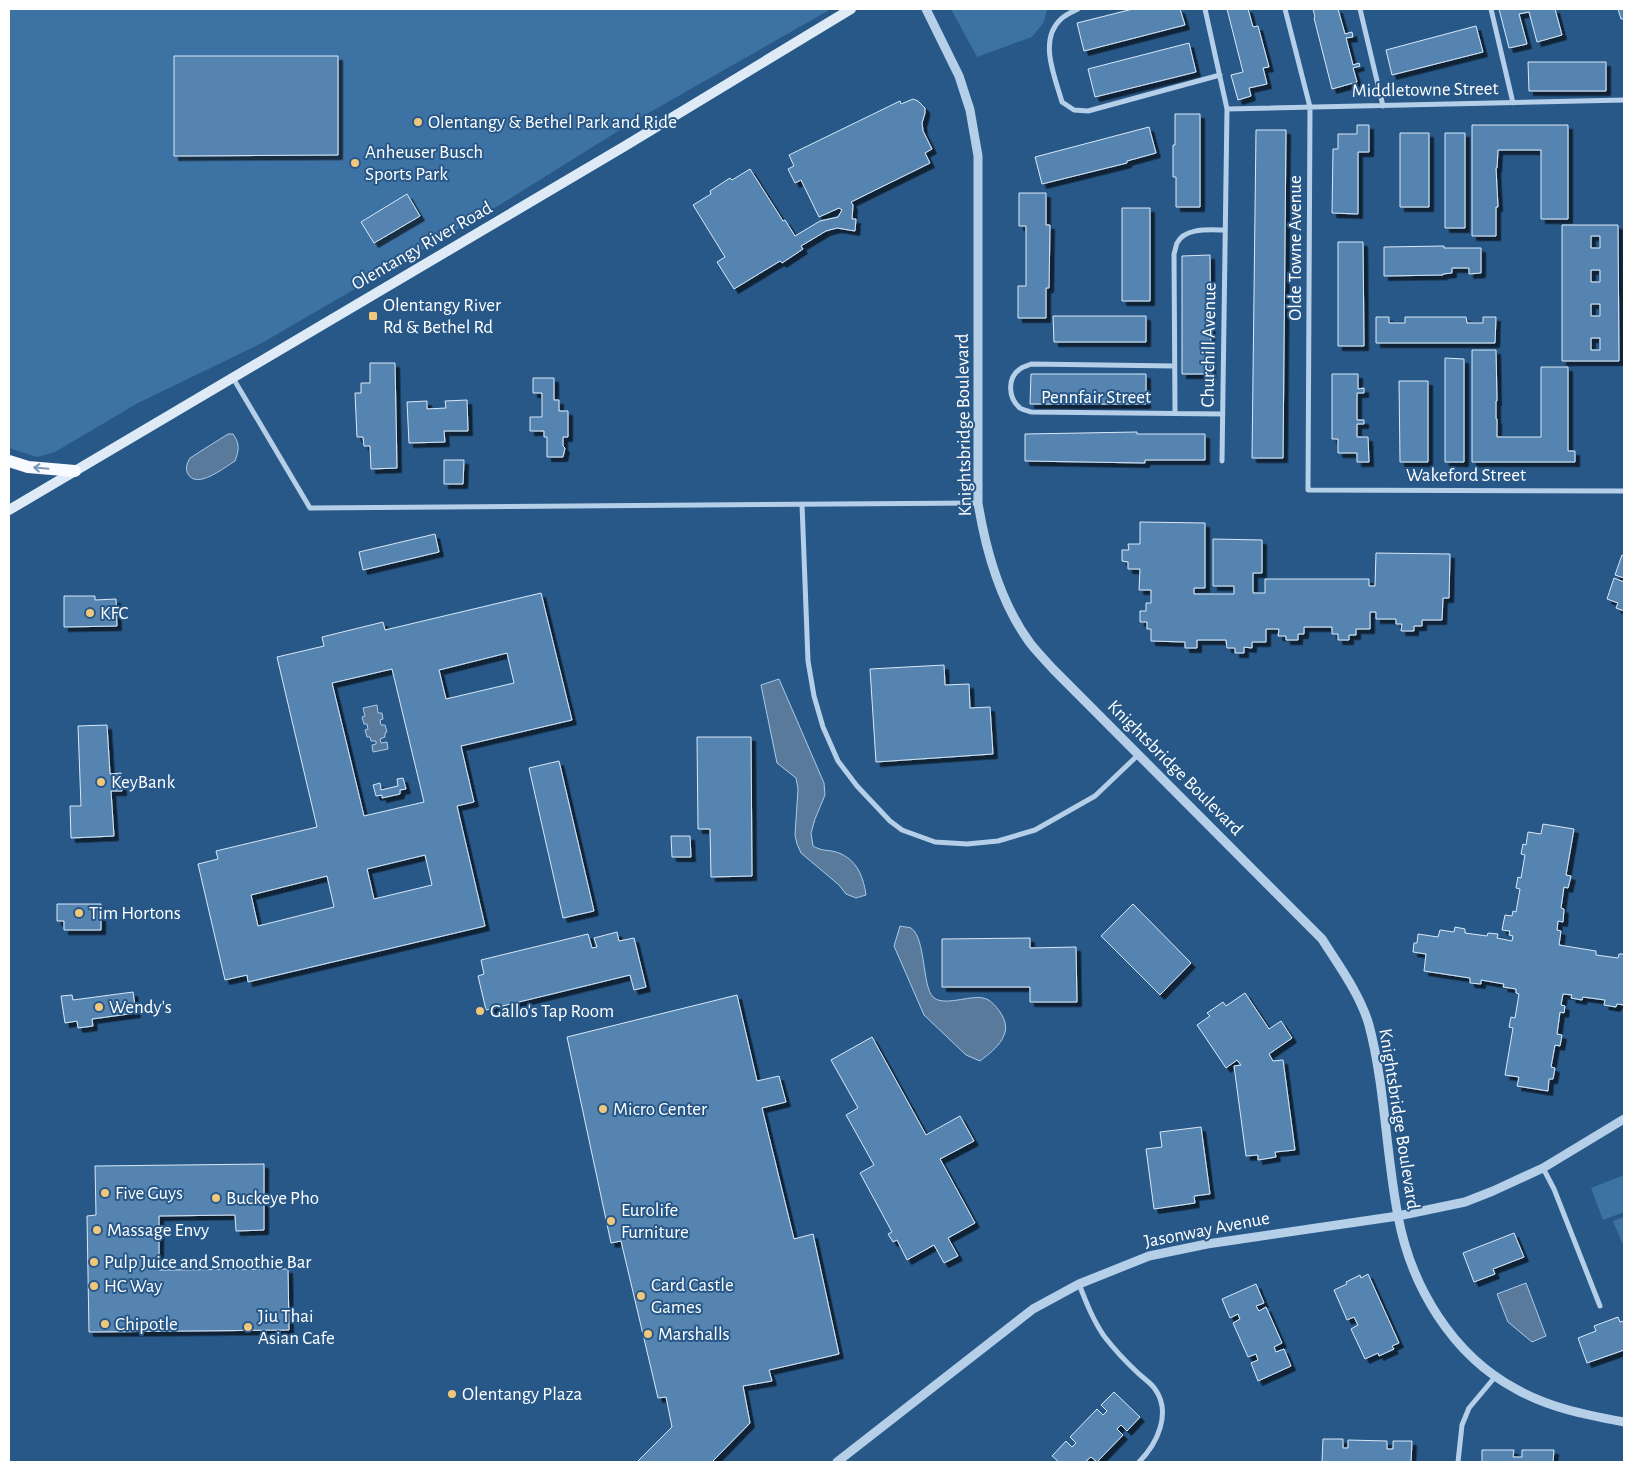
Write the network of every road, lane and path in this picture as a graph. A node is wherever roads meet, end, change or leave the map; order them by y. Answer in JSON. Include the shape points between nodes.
{"nodes":[{"id":1,"x":851,"y":9,"type":"edge"},
{"id":2,"x":926,"y":9,"type":"edge"},
{"id":3,"x":1078,"y":9,"type":"edge"},
{"id":4,"x":1205,"y":9,"type":"edge"},
{"id":5,"x":1285,"y":9,"type":"edge"},
{"id":6,"x":1360,"y":9,"type":"edge"},
{"id":7,"x":1491,"y":9,"type":"edge"},
{"id":8,"x":1220,"y":75,"type":"junction"},
{"id":9,"x":1624,"y":100,"type":"edge"},
{"id":10,"x":1513,"y":103,"type":"junction"},
{"id":11,"x":1383,"y":106,"type":"junction"},
{"id":12,"x":1310,"y":107,"type":"junction"},
{"id":13,"x":1227,"y":109,"type":"junction"},
{"id":14,"x":1225,"y":230,"type":"junction"},
{"id":15,"x":1174,"y":366,"type":"junction"},
{"id":16,"x":233,"y":378,"type":"junction"},
{"id":17,"x":1175,"y":412,"type":"junction"},
{"id":18,"x":1223,"y":414,"type":"junction"},
{"id":19,"x":9,"y":461,"type":"edge"},
{"id":20,"x":1222,"y":461,"type":"dead end"},
{"id":21,"x":75,"y":471,"type":"junction"},
{"id":22,"x":1308,"y":490,"type":"joint"},
{"id":23,"x":1624,"y":491,"type":"edge"},
{"id":24,"x":978,"y":503,"type":"junction"},
{"id":25,"x":802,"y":504,"type":"junction"},
{"id":26,"x":9,"y":510,"type":"edge"},
{"id":27,"x":1138,"y":755,"type":"junction"},
{"id":28,"x":1624,"y":1119,"type":"edge"},
{"id":29,"x":1543,"y":1168,"type":"junction"},
{"id":30,"x":1398,"y":1216,"type":"junction"},
{"id":31,"x":1079,"y":1284,"type":"junction"},
{"id":32,"x":1600,"y":1306,"type":"dead end"},
{"id":33,"x":1495,"y":1377,"type":"junction"},
{"id":34,"x":1624,"y":1422,"type":"edge"},
{"id":35,"x":836,"y":1462,"type":"edge"},
{"id":36,"x":1139,"y":1462,"type":"edge"},
{"id":37,"x":1458,"y":1462,"type":"edge"}],
"edges":[{"from":1,"to":16,"type":"main road","name":"Olentangy River Road"},
{"from":2,"to":24,"type":"street","name":"Knightsbridge Boulevard","via":[[959,76],[970,110],[978,156]]},
{"from":3,"to":8,"type":"street","via":[[1059,20],[1048,46],[1062,102],[1074,110],[1088,111]]},
{"from":4,"to":8,"type":"street","name":"Churchill Avenue"},
{"from":5,"to":12,"type":"street","name":"Olde Towne Avenue"},
{"from":6,"to":11,"type":"street"},
{"from":7,"to":10,"type":"street"},
{"from":8,"to":13,"type":"street","name":"Churchill Avenue"},
{"from":9,"to":10,"type":"street","name":"Middletowne Street"},
{"from":10,"to":11,"type":"street","name":"Middletowne Street"},
{"from":11,"to":12,"type":"street","name":"Middletowne Street"},
{"from":12,"to":13,"type":"street","name":"Middletowne Street"},
{"from":12,"to":22,"type":"street","name":"Olde Towne Avenue"},
{"from":13,"to":14,"type":"street","name":"Churchill Avenue"},
{"from":14,"to":15,"type":"street","name":"Churchill Avenue","via":[[1187,233],[1177,242],[1174,254]]},
{"from":14,"to":18,"type":"street","name":"Churchill Avenue"},
{"from":15,"to":17,"type":"street","name":"Churchill Avenue"},
{"from":15,"to":17,"type":"street","name":"Pennfair Street","via":[[1031,364],[1020,368],[1010,387],[1020,408],[1031,412]]},
{"from":16,"to":21,"type":"main road","name":"Olentangy River Road"},
{"from":16,"to":25,"type":"street","via":[[310,508]]},
{"from":17,"to":18,"type":"street","name":"Pennfair Street"},
{"from":18,"to":20,"type":"street","name":"Churchill Avenue"},
{"from":21,"to":19,"type":"main road","one_way":true,"via":[[28,467]]},
{"from":21,"to":26,"type":"main road","name":"Olentangy River Road"},
{"from":22,"to":23,"type":"street","name":"Wakeford Street"},
{"from":24,"to":25,"type":"street"},
{"from":24,"to":27,"type":"street","name":"Knightsbridge Boulevard","via":[[983,533],[1002,592],[1030,642]]},
{"from":25,"to":27,"type":"street","via":[[808,661],[823,727],[838,760],[857,786],[902,830],[935,842],[967,844],[998,841],[1035,830],[1095,796]]},
{"from":27,"to":30,"type":"street","name":"Knightsbridge Boulevard","via":[[1322,939],[1357,997],[1376,1056]]},
{"from":28,"to":29,"type":"street","name":"Jasonway Avenue"},
{"from":29,"to":30,"type":"street","name":"Jasonway Avenue","via":[[1465,1202]]},
{"from":29,"to":32,"type":"street"},
{"from":30,"to":31,"type":"street","name":"Jasonway Avenue","via":[[1207,1244],[1149,1256]]},
{"from":30,"to":33,"type":"street","name":"Knightsbridge Boulevard","via":[[1406,1249],[1429,1302],[1457,1341]]},
{"from":31,"to":35,"type":"street","name":"Jasonway Avenue","via":[[1033,1310]]},
{"from":31,"to":36,"type":"street","via":[[1105,1336],[1126,1362],[1155,1389],[1159,1399],[1162,1422],[1159,1432],[1150,1451]]},
{"from":33,"to":34,"type":"street","name":"Knightsbridge Boulevard","via":[[1559,1407]]},
{"from":33,"to":37,"type":"street","via":[[1469,1408],[1462,1425]]}]}
